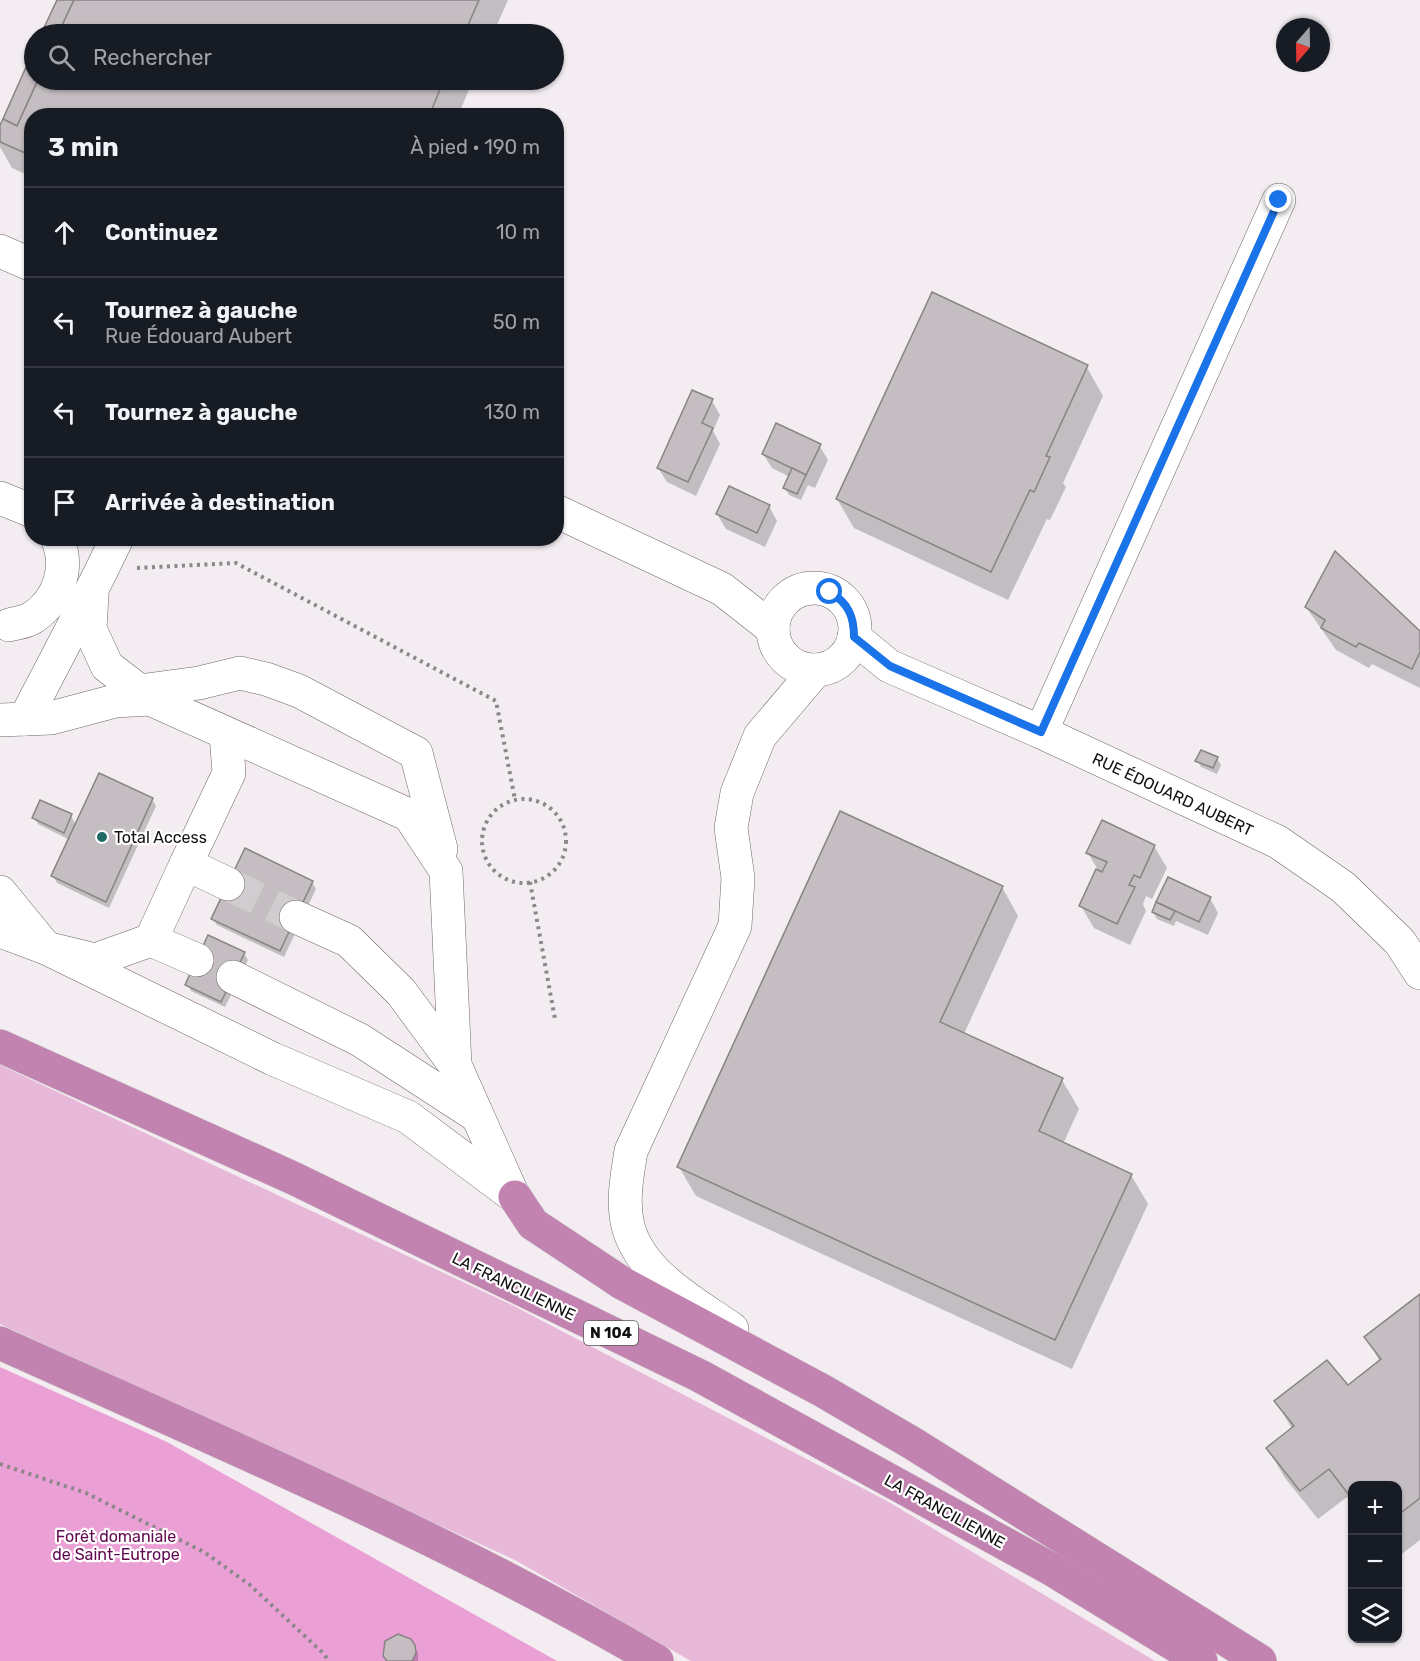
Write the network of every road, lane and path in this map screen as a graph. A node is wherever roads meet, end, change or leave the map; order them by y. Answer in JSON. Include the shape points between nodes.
{"nodes":[{"id":1,"x":1279,"y":200,"type":"dead end"},
{"id":2,"x":0,"y":251,"type":"edge"},
{"id":3,"x":24,"y":262,"type":"edge"},
{"id":4,"x":0,"y":498,"type":"edge"},
{"id":5,"x":24,"y":508,"type":"edge"},
{"id":6,"x":564,"y":515,"type":"edge"},
{"id":7,"x":60,"y":546,"type":"edge"},
{"id":8,"x":103,"y":558,"type":"edge"},
{"id":9,"x":722,"y":589,"type":"junction"},
{"id":10,"x":791,"y":595,"type":"junction"},
{"id":11,"x":4,"y":623,"type":"edge"},
{"id":12,"x":773,"y":629,"type":"junction"},
{"id":13,"x":70,"y":630,"type":"junction"},
{"id":14,"x":854,"y":637,"type":"junction"},
{"id":15,"x":890,"y":666,"type":"junction"},
{"id":16,"x":822,"y":669,"type":"junction"},
{"id":17,"x":144,"y":695,"type":"junction"},
{"id":18,"x":12,"y":720,"type":"edge"},
{"id":19,"x":1041,"y":732,"type":"junction"},
{"id":20,"x":226,"y":734,"type":"junction"},
{"id":21,"x":514,"y":800,"type":"junction"},
{"id":22,"x":186,"y":864,"type":"junction"},
{"id":23,"x":446,"y":871,"type":"junction"},
{"id":24,"x":530,"y":882,"type":"junction"},
{"id":25,"x":228,"y":884,"type":"tunnel mouth"},
{"id":26,"x":0,"y":892,"type":"edge"},
{"id":27,"x":296,"y":917,"type":"tunnel mouth"},
{"id":28,"x":0,"y":931,"type":"edge"},
{"id":29,"x":151,"y":940,"type":"junction"},
{"id":30,"x":46,"y":948,"type":"junction"},
{"id":31,"x":197,"y":960,"type":"dead end"},
{"id":32,"x":1420,"y":974,"type":"edge"},
{"id":33,"x":233,"y":977,"type":"dead end"},
{"id":34,"x":555,"y":1019,"type":"dead end"},
{"id":35,"x":0,"y":1046,"type":"edge"},
{"id":36,"x":455,"y":1065,"type":"junction"},
{"id":37,"x":477,"y":1116,"type":"junction"},
{"id":38,"x":515,"y":1197,"type":"junction"},
{"id":39,"x":0,"y":1343,"type":"edge"},
{"id":40,"x":823,"y":1390,"type":"junction"},
{"id":41,"x":0,"y":1464,"type":"edge"},
{"id":42,"x":329,"y":1661,"type":"edge"},
{"id":43,"x":657,"y":1661,"type":"edge"},
{"id":44,"x":1201,"y":1661,"type":"edge"},
{"id":45,"x":1260,"y":1661,"type":"edge"}],
"edges":[{"from":1,"to":19,"type":"street"},
{"from":2,"to":3,"type":"street"},
{"from":4,"to":5,"type":"street"},
{"from":6,"to":9,"type":"street"},
{"from":7,"to":11,"type":"street","via":[[62,573],[55,597],[31,619]]},
{"from":8,"to":13,"type":"street"},
{"from":8,"to":17,"type":"street","via":[[90,629],[107,666]]},
{"from":8,"to":21,"type":"path","via":[[236,562],[496,700]]},
{"from":9,"to":10,"type":"street"},
{"from":9,"to":12,"type":"street"},
{"from":10,"to":12,"type":"street","via":[[781,604]]},
{"from":10,"to":14,"type":"street","via":[[817,589],[842,599],[850,610]]},
{"from":11,"to":13,"type":"street","via":[[33,636]]},
{"from":12,"to":16,"type":"street","via":[[781,654],[803,669]]},
{"from":13,"to":18,"type":"street"},
{"from":14,"to":15,"type":"street","name":"RUE ÉDOUARD AUBERT"},
{"from":14,"to":16,"type":"street","via":[[849,650]]},
{"from":15,"to":16,"type":"street","name":"RUE ÉDOUARD AUBERT"},
{"from":15,"to":19,"type":"street","name":"RUE ÉDOUARD AUBERT"},
{"from":16,"to":40,"type":"street","via":[[760,736],[737,793],[731,828],[738,878],[735,926],[631,1151],[625,1188],[628,1227],[647,1264],[674,1289]]},
{"from":17,"to":18,"type":"street","via":[[51,718]]},
{"from":17,"to":20,"type":"street"},
{"from":17,"to":23,"type":"street","via":[[240,673],[299,691],[416,753]]},
{"from":19,"to":32,"type":"street","name":"RUE ÉDOUARD AUBERT","via":[[1278,842],[1343,887],[1400,942]]},
{"from":20,"to":22,"type":"street","via":[[229,773]]},
{"from":20,"to":23,"type":"street","via":[[409,815]]},
{"from":21,"to":24,"type":"path","via":[[490,815],[484,828],[484,855],[503,877]]},
{"from":21,"to":24,"type":"path","via":[[528,799],[552,810],[566,833],[566,846],[554,870],[543,879]]},
{"from":22,"to":25,"type":"street"},
{"from":22,"to":29,"type":"street"},
{"from":23,"to":36,"type":"street"},
{"from":24,"to":34,"type":"path"},
{"from":26,"to":30,"type":"street"},
{"from":27,"to":36,"type":"street","via":[[349,942],[401,993]]},
{"from":28,"to":30,"type":"street"},
{"from":29,"to":30,"type":"street","via":[[95,960]]},
{"from":29,"to":31,"type":"street"},
{"from":30,"to":38,"type":"street","via":[[273,1059],[408,1117]]},
{"from":33,"to":37,"type":"street","via":[[360,1040]]},
{"from":35,"to":44,"type":"highway","name":"LA FRANCILIENNE","number":"N 104","via":[[293,1178],[700,1376],[1051,1569]]},
{"from":36,"to":37,"type":"street"},
{"from":37,"to":38,"type":"street"},
{"from":38,"to":40,"type":"highway","via":[[533,1224],[622,1283]]},
{"from":39,"to":43,"type":"highway","via":[[294,1476],[499,1575]]},
{"from":40,"to":45,"type":"highway"},
{"from":41,"to":42,"type":"path","via":[[86,1493],[204,1552],[250,1585]]}]}
